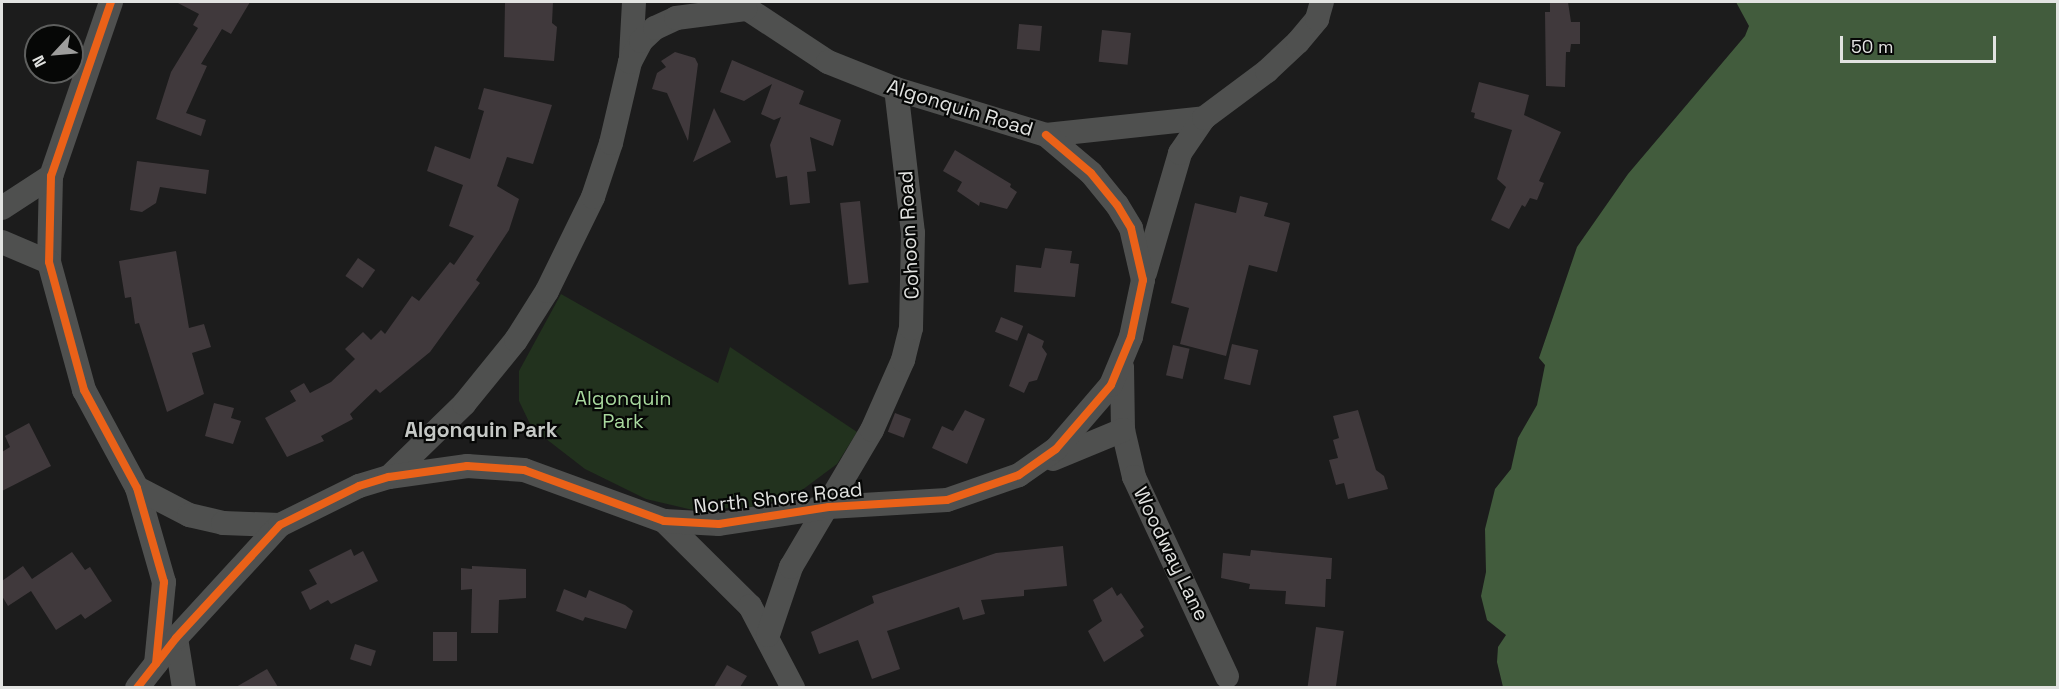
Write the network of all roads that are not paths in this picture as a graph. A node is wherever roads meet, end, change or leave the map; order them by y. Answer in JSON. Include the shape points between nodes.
{"nodes":[{"id":1,"x":111,"y":2,"type":"edge"},
{"id":2,"x":634,"y":2,"type":"edge"},
{"id":3,"x":1322,"y":2,"type":"edge"},
{"id":4,"x":741,"y":5,"type":"edge"},
{"id":5,"x":630,"y":62,"type":"junction"},
{"id":6,"x":896,"y":89,"type":"junction"},
{"id":7,"x":1204,"y":118,"type":"junction"},
{"id":8,"x":1046,"y":135,"type":"junction"},
{"id":9,"x":51,"y":176,"type":"junction"},
{"id":10,"x":2,"y":208,"type":"edge"},
{"id":11,"x":2,"y":242,"type":"edge"},
{"id":12,"x":49,"y":262,"type":"junction"},
{"id":13,"x":1143,"y":280,"type":"junction"},
{"id":14,"x":1122,"y":363,"type":"junction"},
{"id":15,"x":1123,"y":430,"type":"junction"},
{"id":16,"x":1040,"y":462,"type":"junction"},
{"id":17,"x":389,"y":477,"type":"junction"},
{"id":18,"x":137,"y":488,"type":"junction"},
{"id":19,"x":829,"y":507,"type":"junction"},
{"id":20,"x":664,"y":521,"type":"junction"},
{"id":21,"x":280,"y":525,"type":"junction"},
{"id":22,"x":768,"y":635,"type":"junction"},
{"id":23,"x":176,"y":638,"type":"junction"},
{"id":24,"x":156,"y":664,"type":"junction"},
{"id":25,"x":1227,"y":676,"type":"dead end"},
{"id":26,"x":137,"y":687,"type":"edge"},
{"id":27,"x":184,"y":687,"type":"edge"},
{"id":28,"x":793,"y":687,"type":"edge"}],
"edges":[{"from":1,"to":9,"type":"street"},
{"from":2,"to":5,"type":"street"},
{"from":3,"to":7,"type":"street","name":"North Shore Road","via":[[1317,19],[1298,42],[1267,71]]},
{"from":4,"to":5,"type":"street","via":[[676,18],[655,28],[641,41]]},
{"from":4,"to":6,"type":"street","name":"Algonquin Road","via":[[828,62]]},
{"from":5,"to":17,"type":"street","via":[[593,198],[547,291],[516,340],[464,404]]},
{"from":6,"to":8,"type":"street","name":"Algonquin Road"},
{"from":6,"to":19,"type":"street","name":"Cohoon Road","via":[[913,233],[911,328],[903,360],[872,430]]},
{"from":7,"to":8,"type":"street","name":"Algonquin Road"},
{"from":7,"to":13,"type":"street","name":"North Shore Road","via":[[1180,153]]},
{"from":8,"to":13,"type":"street","name":"North Shore Road","via":[[1091,173],[1117,205],[1134,237]]},
{"from":9,"to":10,"type":"street"},
{"from":9,"to":12,"type":"street"},
{"from":11,"to":12,"type":"street"},
{"from":12,"to":18,"type":"street","via":[[84,390]]},
{"from":13,"to":14,"type":"street","name":"North Shore Road"},
{"from":14,"to":15,"type":"street","name":"Woodway Lane"},
{"from":14,"to":16,"type":"street","name":"North Shore Road","via":[[1096,407]]},
{"from":15,"to":16,"type":"street"},
{"from":15,"to":25,"type":"street","name":"Woodway Lane","via":[[1134,477],[1149,514]]},
{"from":16,"to":19,"type":"street","name":"North Shore Road","via":[[984,490],[947,500]]},
{"from":17,"to":20,"type":"street","name":"North Shore Road","via":[[468,466],[524,470]]},
{"from":17,"to":21,"type":"street","name":"North Shore Road","via":[[359,486]]},
{"from":18,"to":21,"type":"street","via":[[189,515],[223,523]]},
{"from":18,"to":24,"type":"street","via":[[164,582]]},
{"from":19,"to":20,"type":"street","name":"North Shore Road","via":[[719,524]]},
{"from":19,"to":22,"type":"street","name":"Cohoon Road","via":[[791,567]]},
{"from":20,"to":22,"type":"street","via":[[743,599]]},
{"from":21,"to":23,"type":"street","name":"North Shore Road"},
{"from":22,"to":28,"type":"street"},
{"from":23,"to":24,"type":"street","name":"North Shore Road"},
{"from":23,"to":27,"type":"street"},
{"from":24,"to":26,"type":"street","name":"North Shore Road"}]}
